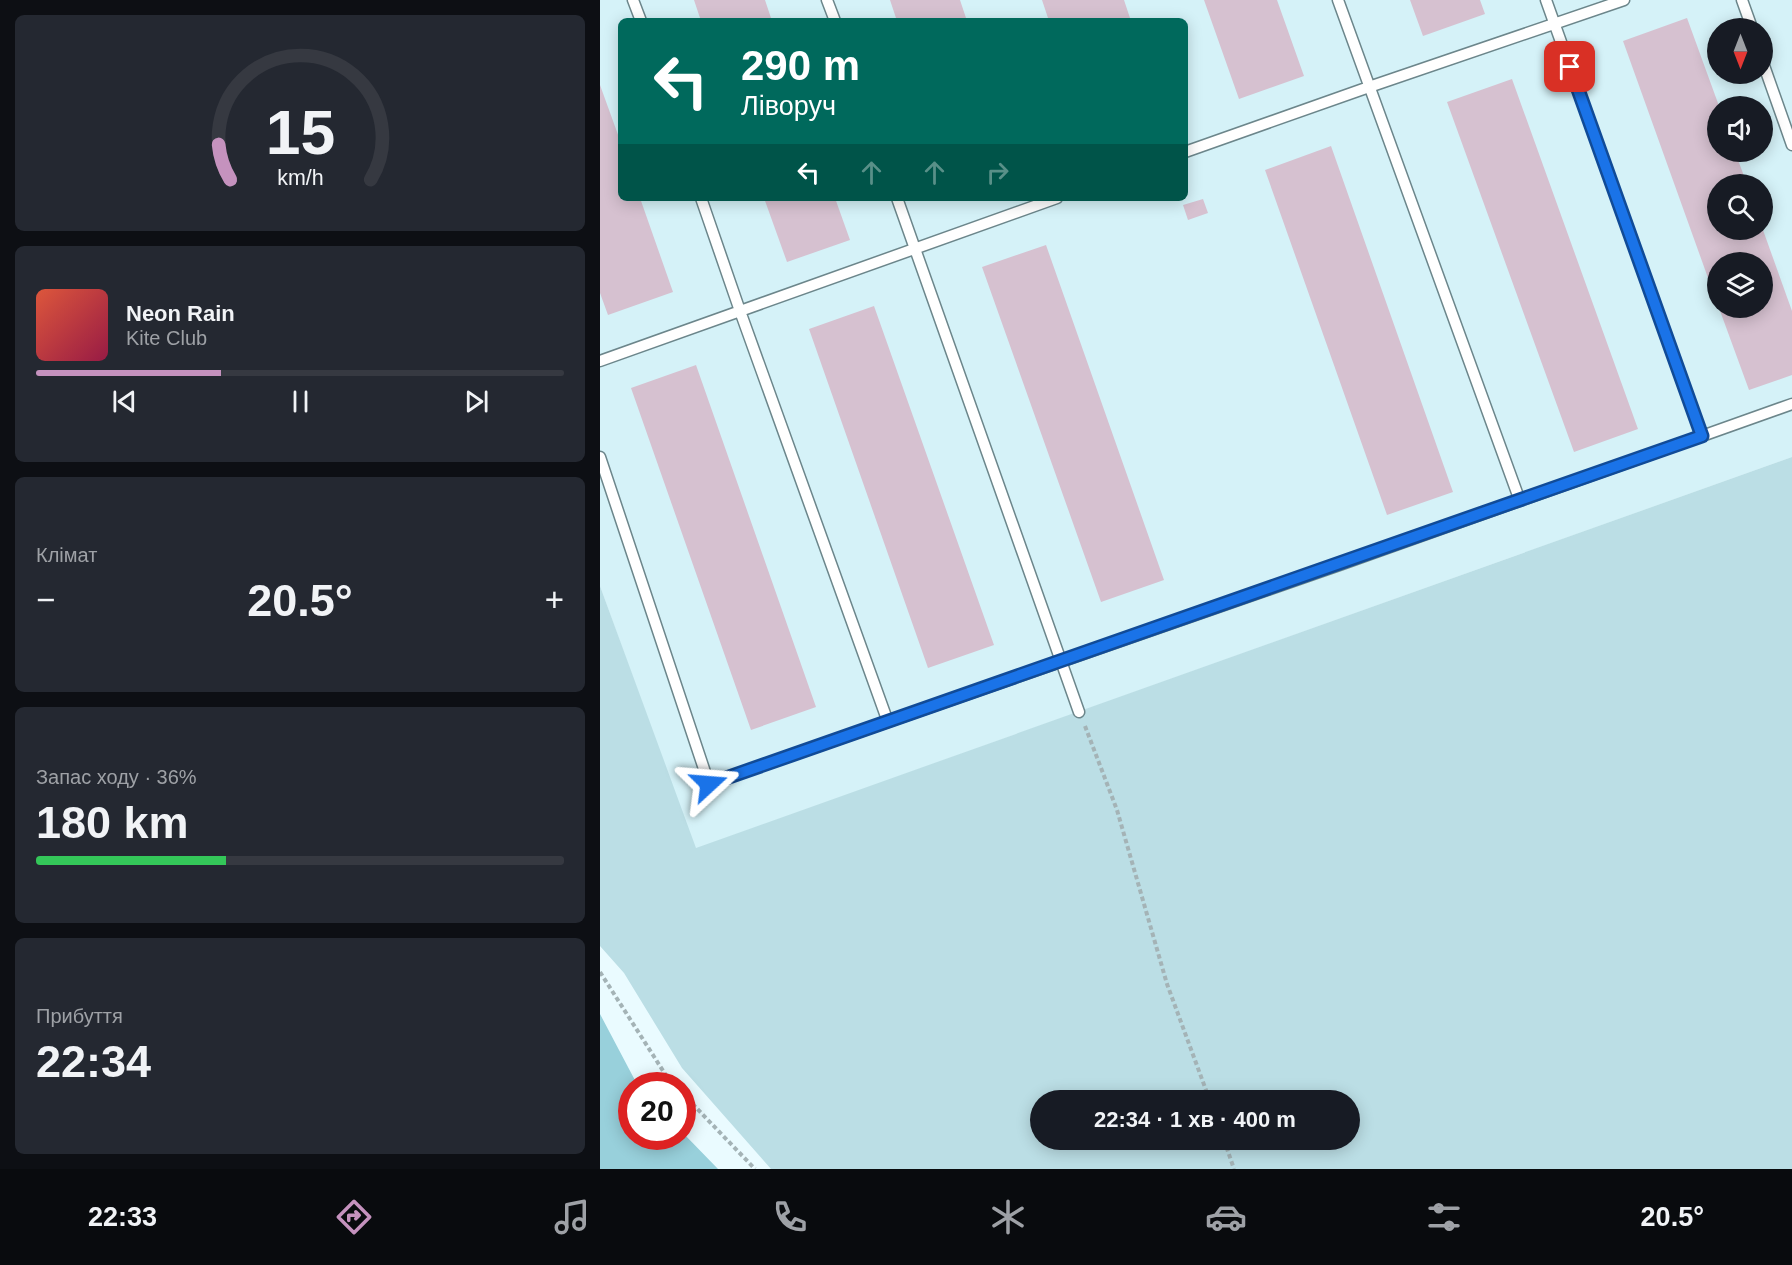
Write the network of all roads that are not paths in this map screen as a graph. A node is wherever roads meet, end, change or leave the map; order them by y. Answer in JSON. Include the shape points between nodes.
{"nodes":[{"id":1,"x":633,"y":0,"type":"edge"},
{"id":2,"x":827,"y":0,"type":"edge"},
{"id":3,"x":1338,"y":0,"type":"edge"},
{"id":4,"x":1546,"y":0,"type":"edge"},
{"id":5,"x":1624,"y":0,"type":"edge"},
{"id":6,"x":1742,"y":0,"type":"edge"},
{"id":7,"x":640,"y":18,"type":"edge"},
{"id":8,"x":834,"y":18,"type":"edge"},
{"id":9,"x":1748,"y":18,"type":"edge"},
{"id":10,"x":1555,"y":23,"type":"junction"},
{"id":11,"x":1770,"y":84,"type":"edge"},
{"id":12,"x":1369,"y":87,"type":"junction"},
{"id":13,"x":1792,"y":145,"type":"edge"},
{"id":14,"x":1188,"y":151,"type":"edge"},
{"id":15,"x":702,"y":201,"type":"edge"},
{"id":16,"x":898,"y":201,"type":"edge"},
{"id":17,"x":1049,"y":201,"type":"edge"},
{"id":18,"x":914,"y":249,"type":"junction"},
{"id":19,"x":740,"y":311,"type":"junction"},
{"id":20,"x":600,"y":361,"type":"edge"},
{"id":21,"x":1792,"y":404,"type":"edge"},
{"id":22,"x":1702,"y":436,"type":"junction"},
{"id":23,"x":600,"y":457,"type":"edge"},
{"id":24,"x":1520,"y":501,"type":"junction"},
{"id":25,"x":1061,"y":662,"type":"junction"},
{"id":26,"x":1079,"y":712,"type":"road end"},
{"id":27,"x":888,"y":722,"type":"junction"}],
"edges":[{"from":1,"to":7,"type":"lane"},
{"from":2,"to":8,"type":"lane"},
{"from":3,"to":12,"type":"lane"},
{"from":4,"to":10,"type":"lane"},
{"from":5,"to":10,"type":"lane"},
{"from":6,"to":9,"type":"lane"},
{"from":10,"to":12,"type":"lane"},
{"from":10,"to":22,"type":"lane"},
{"from":11,"to":13,"type":"lane"},
{"from":12,"to":14,"type":"lane"},
{"from":12,"to":24,"type":"lane"},
{"from":15,"to":19,"type":"lane"},
{"from":16,"to":18,"type":"lane"},
{"from":17,"to":18,"type":"lane"},
{"from":18,"to":19,"type":"lane"},
{"from":18,"to":25,"type":"lane"},
{"from":19,"to":20,"type":"lane"},
{"from":19,"to":27,"type":"lane"},
{"from":21,"to":22,"type":"lane"},
{"from":22,"to":24,"type":"lane"},
{"from":23,"to":27,"type":"lane","via":[[709,784]]},
{"from":24,"to":25,"type":"lane"},
{"from":25,"to":26,"type":"lane"},
{"from":25,"to":27,"type":"lane"}]}
